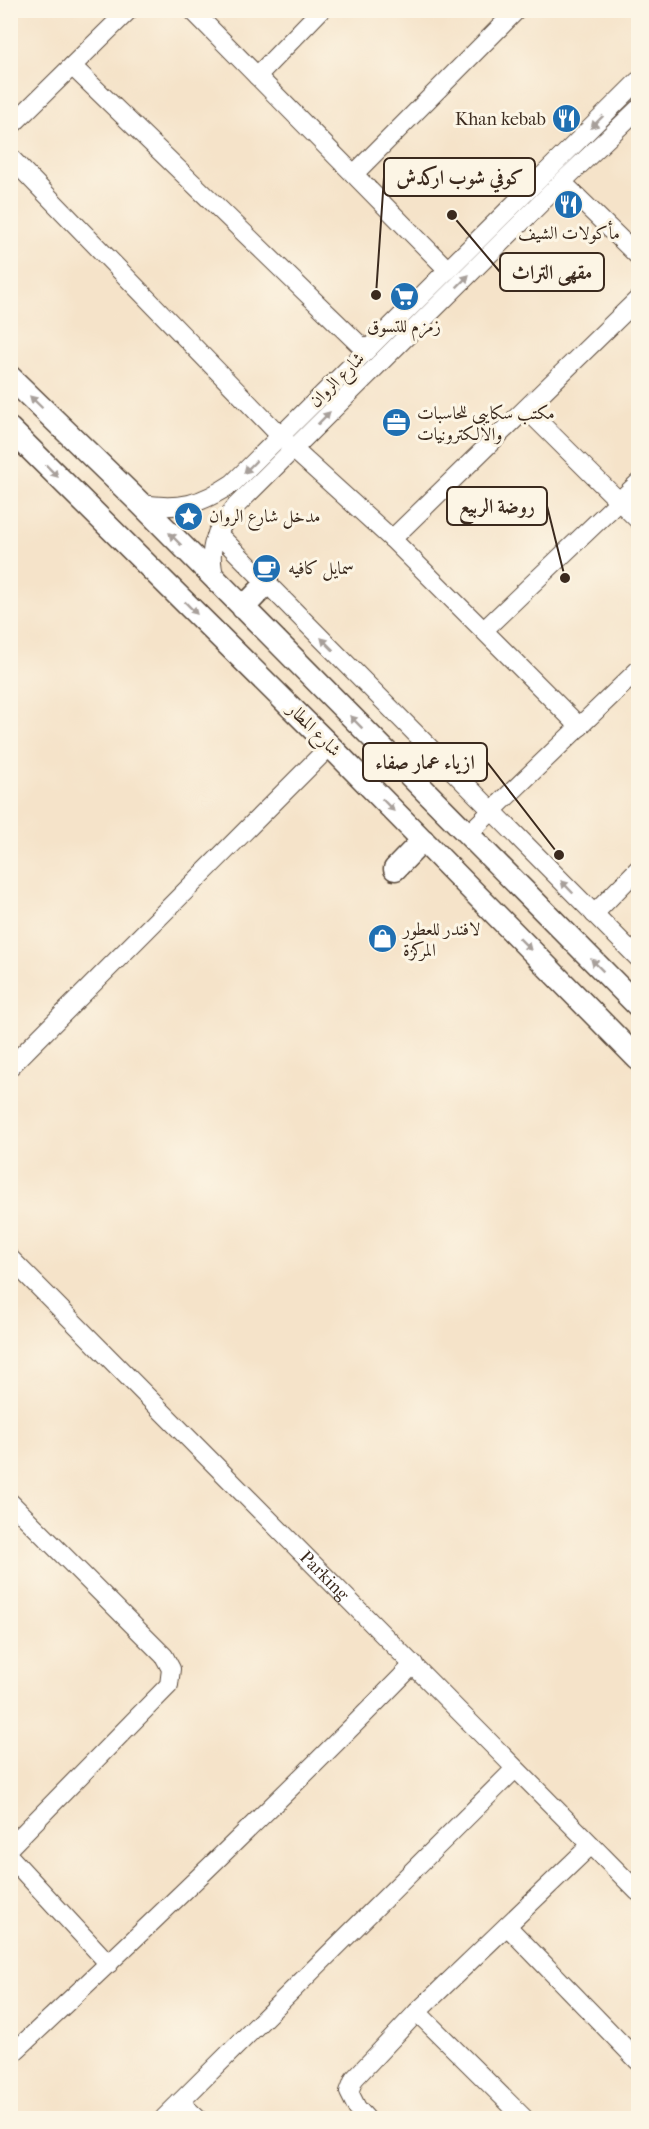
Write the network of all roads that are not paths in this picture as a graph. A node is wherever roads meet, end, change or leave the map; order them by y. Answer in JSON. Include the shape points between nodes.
{"nodes":[{"id":1,"x":129,"y":10,"type":"edge"},
{"id":2,"x":192,"y":10,"type":"edge"},
{"id":3,"x":321,"y":10,"type":"edge"},
{"id":4,"x":517,"y":10,"type":"edge"},
{"id":5,"x":72,"y":66,"type":"junction"},
{"id":6,"x":257,"y":76,"type":"junction"},
{"id":7,"x":639,"y":81,"type":"edge"},
{"id":8,"x":639,"y":109,"type":"edge"},
{"id":9,"x":10,"y":127,"type":"edge"},
{"id":10,"x":10,"y":157,"type":"edge"},
{"id":11,"x":354,"y":174,"type":"junction"},
{"id":12,"x":562,"y":182,"type":"junction"},
{"id":13,"x":639,"y":256,"type":"edge"},
{"id":14,"x":448,"y":270,"type":"junction"},
{"id":15,"x":639,"y":299,"type":"edge"},
{"id":16,"x":366,"y":351,"type":"junction"},
{"id":17,"x":10,"y":377,"type":"edge"},
{"id":18,"x":525,"y":409,"type":"junction"},
{"id":19,"x":10,"y":429,"type":"edge"},
{"id":20,"x":287,"y":442,"type":"junction"},
{"id":21,"x":639,"y":483,"type":"edge"},
{"id":22,"x":620,"y":502,"type":"junction"},
{"id":23,"x":141,"y":504,"type":"junction"},
{"id":24,"x":639,"y":520,"type":"edge"},
{"id":25,"x":217,"y":533,"type":"junction"},
{"id":26,"x":392,"y":539,"type":"junction"},
{"id":27,"x":215,"y":579,"type":"junction"},
{"id":28,"x":267,"y":584,"type":"junction"},
{"id":29,"x":243,"y":608,"type":"junction"},
{"id":30,"x":484,"y":630,"type":"junction"},
{"id":31,"x":639,"y":670,"type":"edge"},
{"id":32,"x":580,"y":727,"type":"junction"},
{"id":33,"x":330,"y":746,"type":"junction"},
{"id":34,"x":493,"y":811,"type":"junction"},
{"id":35,"x":468,"y":834,"type":"junction"},
{"id":36,"x":423,"y":840,"type":"junction"},
{"id":37,"x":394,"y":869,"type":"dead end"},
{"id":38,"x":639,"y":869,"type":"edge"},
{"id":39,"x":594,"y":914,"type":"junction"},
{"id":40,"x":639,"y":958,"type":"edge"},
{"id":41,"x":639,"y":1006,"type":"edge"},
{"id":42,"x":639,"y":1059,"type":"edge"},
{"id":43,"x":10,"y":1067,"type":"edge"},
{"id":44,"x":10,"y":1258,"type":"edge"},
{"id":45,"x":10,"y":1502,"type":"edge"},
{"id":46,"x":414,"y":1664,"type":"junction"},
{"id":47,"x":515,"y":1769,"type":"junction"},
{"id":48,"x":591,"y":1845,"type":"junction"},
{"id":49,"x":10,"y":1846,"type":"edge"},
{"id":50,"x":10,"y":1857,"type":"edge"},
{"id":51,"x":639,"y":1892,"type":"edge"},
{"id":52,"x":507,"y":1926,"type":"junction"},
{"id":53,"x":109,"y":1964,"type":"junction"},
{"id":54,"x":417,"y":2012,"type":"junction"},
{"id":55,"x":12,"y":2050,"type":"edge"},
{"id":56,"x":639,"y":2061,"type":"edge"},
{"id":57,"x":180,"y":2102,"type":"junction"},
{"id":58,"x":164,"y":2118,"type":"edge"},
{"id":59,"x":198,"y":2118,"type":"edge"},
{"id":60,"x":366,"y":2118,"type":"edge"},
{"id":61,"x":524,"y":2118,"type":"edge"}],
"edges":[{"from":1,"to":5,"type":"street"},
{"from":2,"to":6,"type":"street"},
{"from":3,"to":6,"type":"street"},
{"from":4,"to":11,"type":"street"},
{"from":5,"to":9,"type":"street"},
{"from":5,"to":16,"type":"street"},
{"from":6,"to":11,"type":"street"},
{"from":7,"to":14,"type":"street","name":"شارع الروان","one_way":true},
{"from":8,"to":12,"type":"street","name":"شارع الروان"},
{"from":10,"to":20,"type":"street"},
{"from":11,"to":14,"type":"street"},
{"from":12,"to":13,"type":"street"},
{"from":20,"to":12,"type":"street","name":"شارع الروان","one_way":true},
{"from":14,"to":16,"type":"street","name":"شارع الروان"},
{"from":15,"to":18,"type":"street"},
{"from":16,"to":20,"type":"street","name":"شارع الروان"},
{"from":23,"to":17,"type":"main road","name":"شارع المطار","one_way":true},
{"from":18,"to":22,"type":"street"},
{"from":18,"to":26,"type":"street"},
{"from":19,"to":33,"type":"main road","name":"شارع المطار","one_way":true},
{"from":20,"to":23,"type":"street","name":"شارع الروان","one_way":true,"via":[[218,493],[184,506]]},
{"from":20,"to":25,"type":"street","name":"شارع الروان"},
{"from":20,"to":26,"type":"street"},
{"from":21,"to":22,"type":"street"},
{"from":22,"to":24,"type":"street"},
{"from":22,"to":30,"type":"street"},
{"from":27,"to":23,"type":"main road","name":"شارع المطار","one_way":true},
{"from":25,"to":27,"type":"street","name":"شارع الروان","via":[[210,561]]},
{"from":25,"to":28,"type":"street"},
{"from":26,"to":30,"type":"street"},
{"from":27,"to":29,"type":"main road","name":"شارع المطار"},
{"from":28,"to":29,"type":"main road"},
{"from":34,"to":28,"type":"street","one_way":true},
{"from":35,"to":29,"type":"main road","name":"شارع المطار","one_way":true},
{"from":30,"to":32,"type":"street"},
{"from":31,"to":32,"type":"street"},
{"from":32,"to":34,"type":"street"},
{"from":33,"to":36,"type":"main road","name":"شارع المطار","one_way":true},
{"from":33,"to":43,"type":"street"},
{"from":34,"to":35,"type":"street"},
{"from":39,"to":34,"type":"street","one_way":true},
{"from":41,"to":35,"type":"main road","name":"شارع المطار","one_way":true},
{"from":36,"to":37,"type":"main road"},
{"from":36,"to":42,"type":"main road","name":"شارع المطار","one_way":true},
{"from":38,"to":39,"type":"street"},
{"from":39,"to":40,"type":"street"},
{"from":44,"to":46,"type":"street","name":"Parking"},
{"from":45,"to":49,"type":"street","via":[[164,1656],[171,1669],[169,1685]]},
{"from":46,"to":47,"type":"street","name":"Parking"},
{"from":46,"to":53,"type":"street"},
{"from":47,"to":48,"type":"street","name":"Parking"},
{"from":47,"to":57,"type":"street"},
{"from":48,"to":51,"type":"street","name":"Parking"},
{"from":48,"to":52,"type":"street"},
{"from":50,"to":53,"type":"street"},
{"from":52,"to":54,"type":"street"},
{"from":52,"to":56,"type":"street"},
{"from":53,"to":55,"type":"street"},
{"from":54,"to":60,"type":"street","via":[[354,2079],[349,2092]]},
{"from":54,"to":61,"type":"street"},
{"from":57,"to":58,"type":"street"},
{"from":57,"to":59,"type":"street"}]}
